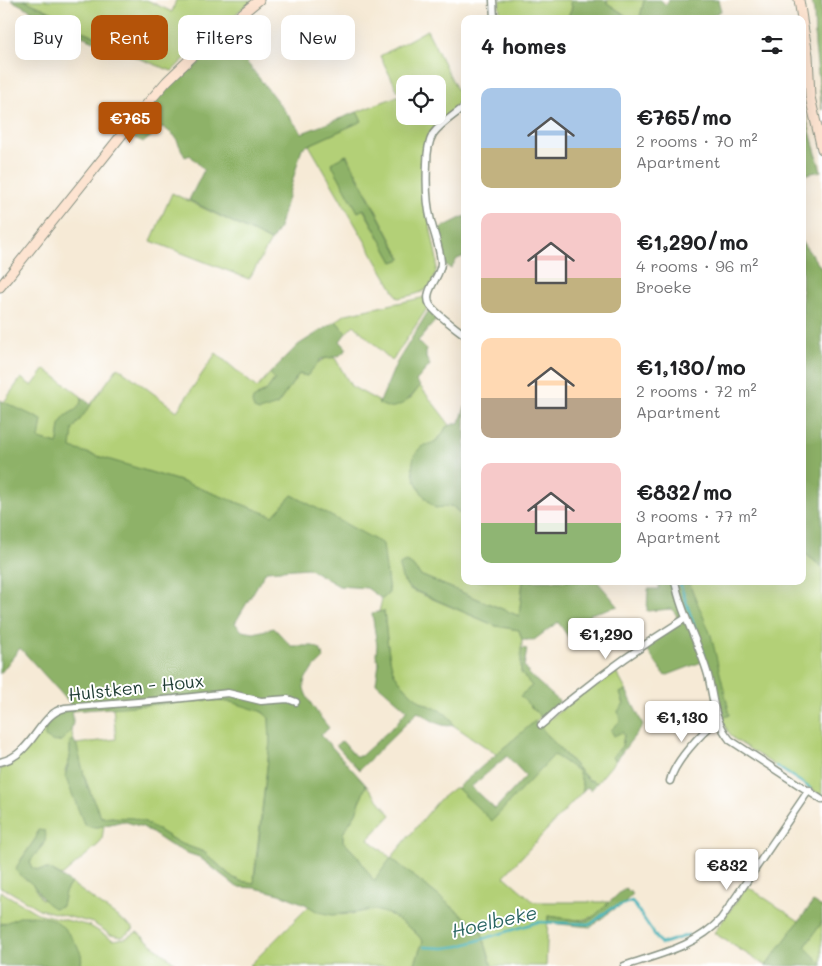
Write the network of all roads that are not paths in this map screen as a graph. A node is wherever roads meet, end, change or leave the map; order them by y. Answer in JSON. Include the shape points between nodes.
{"nodes":[{"id":1,"x":259,"y":0,"type":"edge"},
{"id":2,"x":493,"y":0,"type":"edge"},
{"id":3,"x":799,"y":0,"type":"edge"},
{"id":4,"x":494,"y":15,"type":"edge"},
{"id":5,"x":801,"y":15,"type":"edge"},
{"id":6,"x":806,"y":43,"type":"edge"},
{"id":7,"x":461,"y":109,"type":"edge"},
{"id":8,"x":822,"y":149,"type":"edge"},
{"id":9,"x":0,"y":287,"type":"edge"},
{"id":10,"x":461,"y":332,"type":"edge"},
{"id":11,"x":676,"y":585,"type":"edge"},
{"id":12,"x":686,"y":618,"type":"junction"},
{"id":13,"x":296,"y":702,"type":"dead end"},
{"id":14,"x":717,"y":721,"type":"junction"},
{"id":15,"x":541,"y":725,"type":"dead end"},
{"id":16,"x":0,"y":762,"type":"edge"},
{"id":17,"x":670,"y":781,"type":"dead end"},
{"id":18,"x":808,"y":790,"type":"junction"},
{"id":19,"x":822,"y":800,"type":"edge"},
{"id":20,"x":624,"y":966,"type":"edge"}],
"edges":[{"from":1,"to":9,"type":"main road","via":[[213,37],[162,86]]},
{"from":2,"to":4,"type":"street"},
{"from":3,"to":5,"type":"main road"},
{"from":6,"to":8,"type":"main road","via":[[810,97]]},
{"from":7,"to":10,"type":"street","via":[[431,137],[426,184],[428,210],[441,261],[428,299],[436,311]]},
{"from":11,"to":12,"type":"street"},
{"from":12,"to":14,"type":"street","via":[[708,676]]},
{"from":12,"to":15,"type":"street","via":[[595,680]]},
{"from":13,"to":16,"type":"street","name":"Hulstken - Houx","via":[[288,699],[261,701],[228,693],[64,708],[49,716],[23,750]]},
{"from":14,"to":17,"type":"street","via":[[704,731],[672,772]]},
{"from":14,"to":18,"type":"street","via":[[730,740]]},
{"from":18,"to":19,"type":"street"},
{"from":18,"to":20,"type":"street","via":[[721,919],[709,931],[679,948]]}]}
